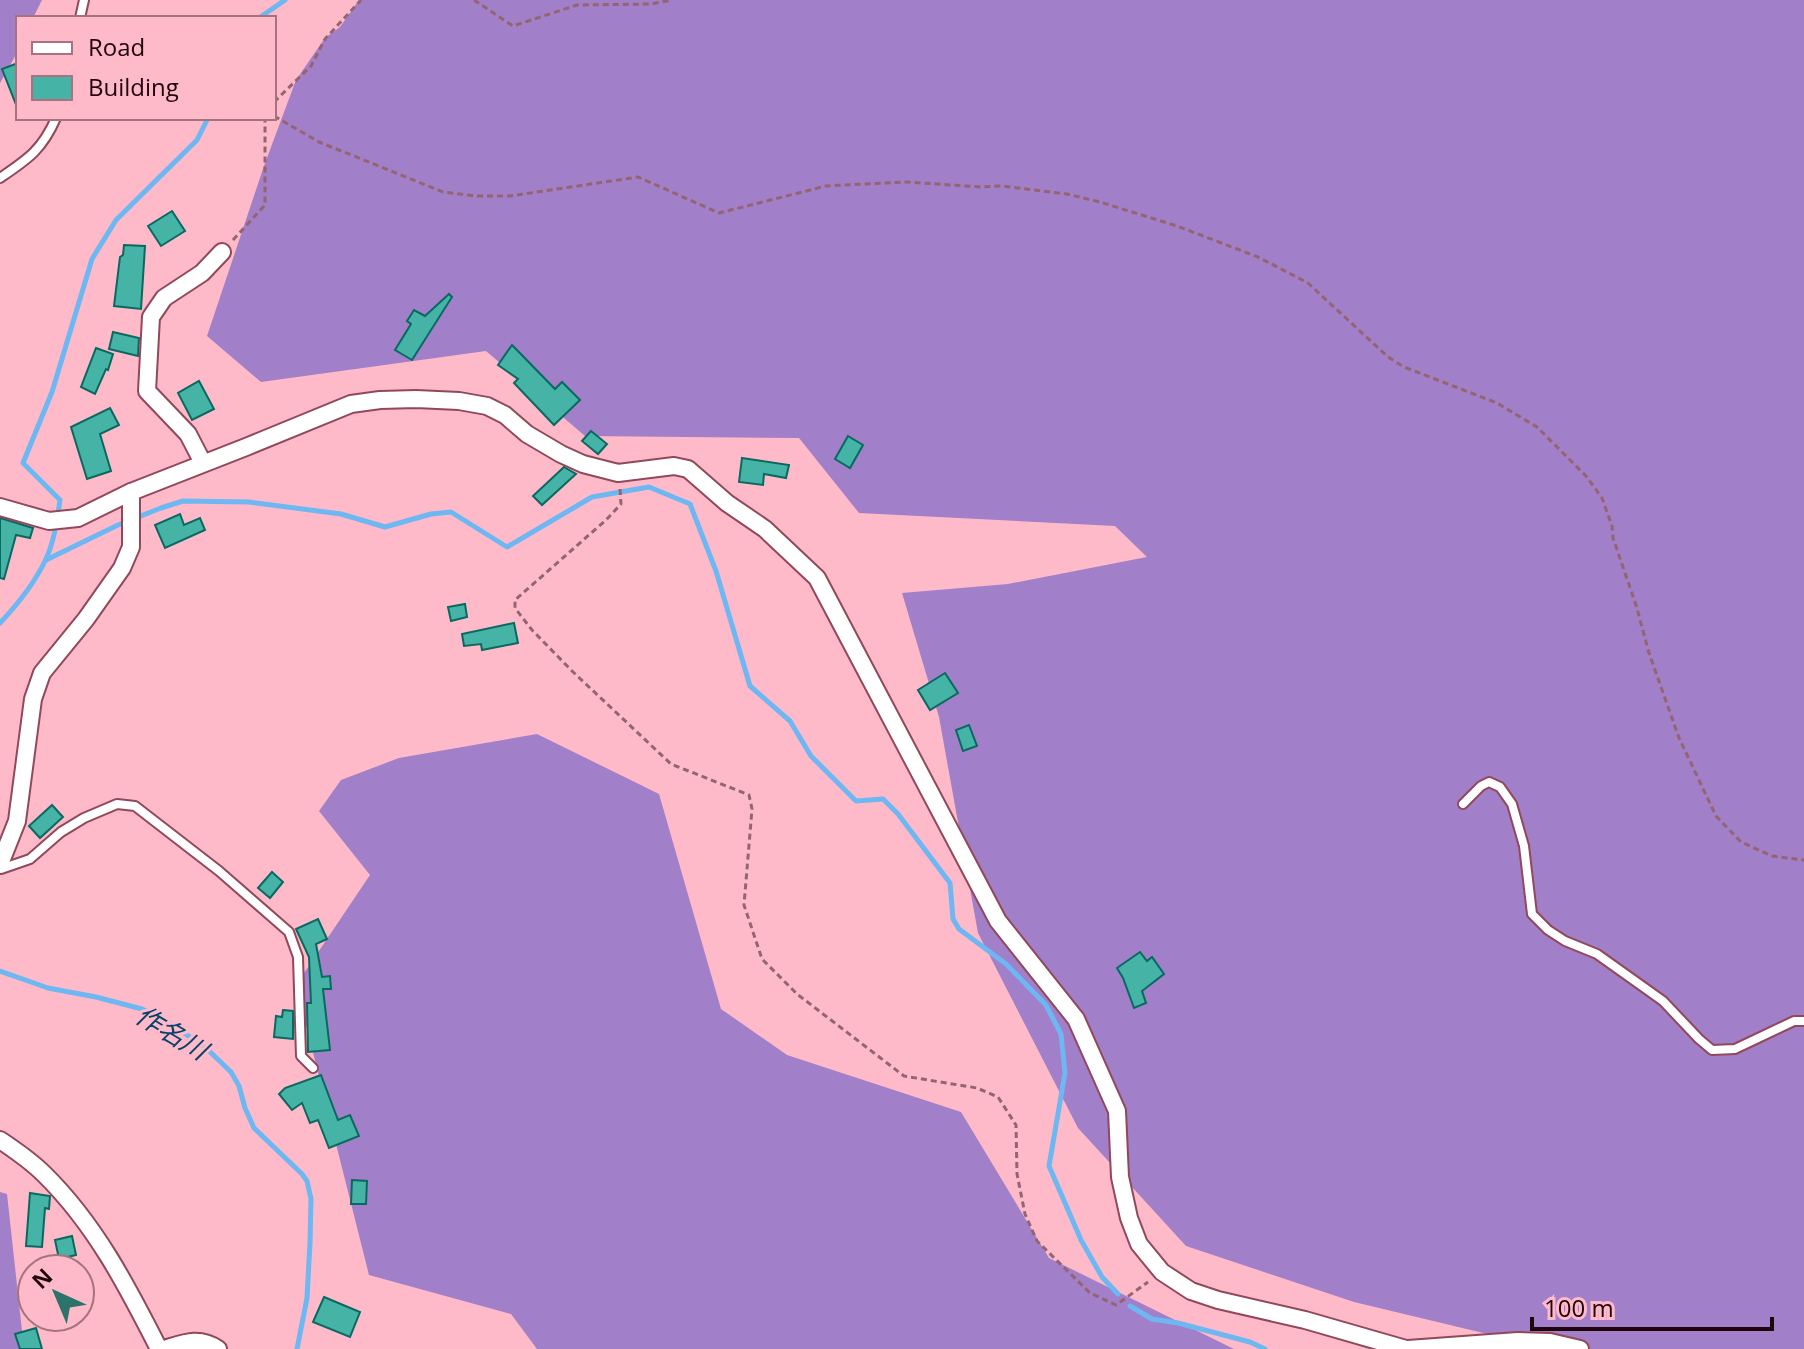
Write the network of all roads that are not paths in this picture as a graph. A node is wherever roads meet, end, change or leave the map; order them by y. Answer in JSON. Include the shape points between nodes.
{"nodes":[{"id":1,"x":55,"y":120,"type":"edge"},
{"id":2,"x":0,"y":178,"type":"edge"},
{"id":3,"x":222,"y":252,"type":"road end"},
{"id":4,"x":203,"y":463,"type":"junction"},
{"id":5,"x":0,"y":507,"type":"edge"},
{"id":6,"x":131,"y":509,"type":"junction"},
{"id":7,"x":1463,"y":804,"type":"dead end"},
{"id":8,"x":0,"y":866,"type":"edge"},
{"id":9,"x":1804,"y":1021,"type":"edge"},
{"id":10,"x":313,"y":1068,"type":"dead end"},
{"id":11,"x":0,"y":1140,"type":"edge"},
{"id":12,"x":161,"y":1349,"type":"edge"},
{"id":13,"x":218,"y":1349,"type":"edge"},
{"id":14,"x":1407,"y":1349,"type":"edge"},
{"id":15,"x":1580,"y":1349,"type":"edge"}],
"edges":[{"from":1,"to":2,"type":"lane","via":[[31,156]]},
{"from":3,"to":4,"type":"street","via":[[202,273],[164,298],[151,317],[147,391],[188,434]]},
{"from":4,"to":6,"type":"street"},
{"from":4,"to":14,"type":"street","via":[[351,404],[416,399],[487,406],[583,464],[618,473],[688,469],[817,578],[998,921],[1076,1019],[1117,1111],[1120,1177],[1139,1244],[1162,1272],[1191,1291]]},
{"from":5,"to":6,"type":"street","via":[[49,521]]},
{"from":6,"to":8,"type":"street","via":[[131,547],[122,568],[42,673],[33,699],[17,821]]},
{"from":7,"to":9,"type":"lane","via":[[1489,782],[1500,787],[1512,804],[1524,846],[1532,914],[1548,930],[1597,954],[1663,1001],[1712,1050],[1735,1049]]},
{"from":8,"to":10,"type":"lane","via":[[30,859],[84,818],[117,804],[135,806],[289,932],[298,957],[301,1056]]},
{"from":11,"to":12,"type":"street","via":[[43,1173],[87,1221]]},
{"from":12,"to":13,"type":"street","via":[[202,1340]]},
{"from":14,"to":15,"type":"street","via":[[1518,1341]]}]}
